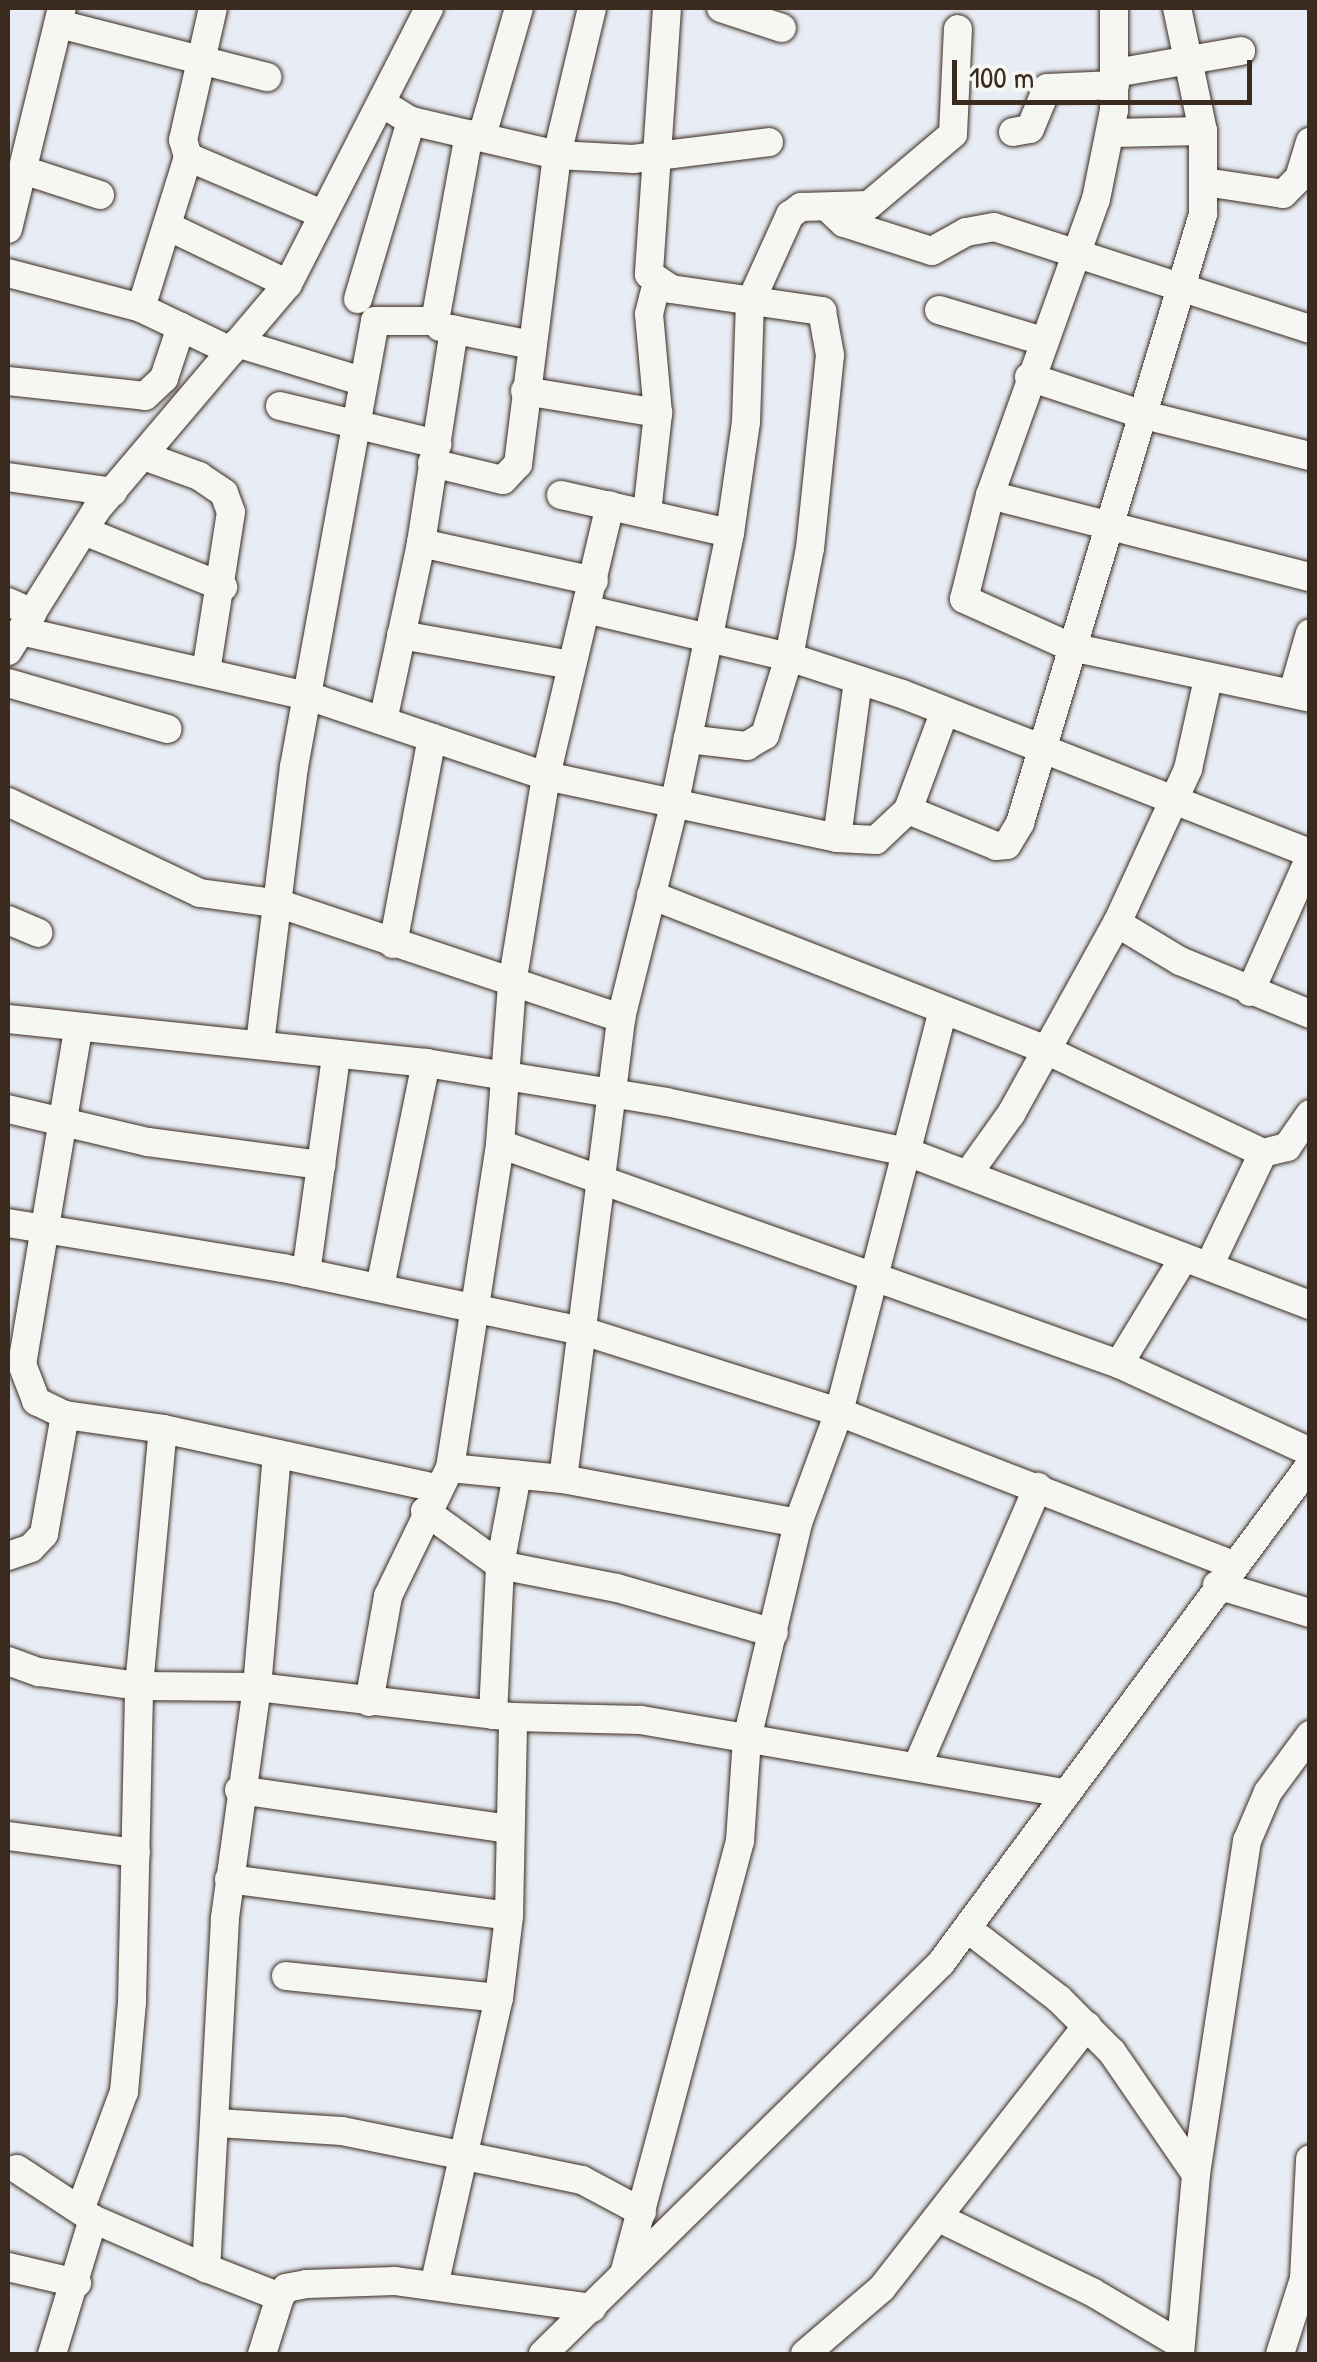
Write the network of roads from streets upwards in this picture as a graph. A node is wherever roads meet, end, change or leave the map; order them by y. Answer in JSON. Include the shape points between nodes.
{"nodes":[{"id":1,"x":213,"y":8,"type":"edge"},
{"id":2,"x":429,"y":8,"type":"edge"},
{"id":3,"x":519,"y":8,"type":"edge"},
{"id":4,"x":592,"y":8,"type":"edge"},
{"id":5,"x":667,"y":8,"type":"edge"},
{"id":6,"x":720,"y":8,"type":"edge"},
{"id":7,"x":1114,"y":8,"type":"edge"},
{"id":8,"x":1177,"y":8,"type":"edge"},
{"id":9,"x":60,"y":16,"type":"edge"},
{"id":10,"x":782,"y":28,"type":"dead end"},
{"id":11,"x":958,"y":30,"type":"dead end"},
{"id":12,"x":1242,"y":51,"type":"dead end"},
{"id":13,"x":1188,"y":60,"type":"junction"},
{"id":14,"x":201,"y":61,"type":"junction"},
{"id":15,"x":267,"y":78,"type":"dead end"},
{"id":16,"x":1115,"y":79,"type":"junction"},
{"id":17,"x":382,"y":104,"type":"junction"},
{"id":18,"x":411,"y":121,"type":"junction"},
{"id":19,"x":1203,"y":130,"type":"junction"},
{"id":20,"x":1013,"y":132,"type":"dead end"},
{"id":21,"x":1111,"y":133,"type":"junction"},
{"id":22,"x":476,"y":135,"type":"junction"},
{"id":23,"x":769,"y":142,"type":"dead end"},
{"id":24,"x":1310,"y":142,"type":"edge"},
{"id":25,"x":655,"y":152,"type":"junction"},
{"id":26,"x":557,"y":155,"type":"junction"},
{"id":27,"x":188,"y":158,"type":"junction"},
{"id":28,"x":1206,"y":182,"type":"junction"},
{"id":29,"x":16,"y":183,"type":"edge"},
{"id":30,"x":1299,"y":194,"type":"edge"},
{"id":31,"x":100,"y":195,"type":"dead end"},
{"id":32,"x":830,"y":210,"type":"junction"},
{"id":33,"x":322,"y":214,"type":"junction"},
{"id":34,"x":167,"y":226,"type":"junction"},
{"id":35,"x":8,"y":229,"type":"edge"},
{"id":36,"x":1076,"y":252,"type":"junction"},
{"id":37,"x":8,"y":274,"type":"edge"},
{"id":38,"x":288,"y":284,"type":"junction"},
{"id":39,"x":656,"y":285,"type":"junction"},
{"id":40,"x":1181,"y":290,"type":"junction"},
{"id":41,"x":358,"y":299,"type":"dead end"},
{"id":42,"x":750,"y":303,"type":"junction"},
{"id":43,"x":140,"y":308,"type":"junction"},
{"id":44,"x":940,"y":310,"type":"dead end"},
{"id":45,"x":181,"y":327,"type":"junction"},
{"id":46,"x":441,"y":328,"type":"junction"},
{"id":47,"x":1310,"y":329,"type":"edge"},
{"id":48,"x":1043,"y":340,"type":"junction"},
{"id":49,"x":532,"y":345,"type":"junction"},
{"id":50,"x":234,"y":347,"type":"junction"},
{"id":51,"x":1030,"y":378,"type":"junction"},
{"id":52,"x":8,"y":381,"type":"edge"},
{"id":53,"x":361,"y":382,"type":"junction"},
{"id":54,"x":525,"y":391,"type":"junction"},
{"id":55,"x":280,"y":406,"type":"dead end"},
{"id":56,"x":658,"y":413,"type":"junction"},
{"id":57,"x":1144,"y":415,"type":"junction"},
{"id":58,"x":352,"y":425,"type":"junction"},
{"id":59,"x":434,"y":453,"type":"junction"},
{"id":60,"x":144,"y":456,"type":"junction"},
{"id":61,"x":1310,"y":456,"type":"edge"},
{"id":62,"x":8,"y":478,"type":"edge"},
{"id":63,"x":112,"y":492,"type":"junction"},
{"id":64,"x":561,"y":495,"type":"dead end"},
{"id":65,"x":990,"y":495,"type":"junction"},
{"id":66,"x":610,"y":506,"type":"junction"},
{"id":67,"x":647,"y":513,"type":"junction"},
{"id":68,"x":1112,"y":522,"type":"junction"},
{"id":69,"x":84,"y":530,"type":"junction"},
{"id":70,"x":730,"y":533,"type":"junction"},
{"id":71,"x":421,"y":543,"type":"junction"},
{"id":72,"x":1310,"y":577,"type":"edge"},
{"id":73,"x":594,"y":582,"type":"junction"},
{"id":74,"x":223,"y":587,"type":"junction"},
{"id":75,"x":586,"y":609,"type":"junction"},
{"id":76,"x":17,"y":624,"type":"edge"},
{"id":77,"x":1310,"y":633,"type":"edge"},
{"id":78,"x":402,"y":635,"type":"junction"},
{"id":79,"x":707,"y":638,"type":"junction"},
{"id":80,"x":1071,"y":647,"type":"junction"},
{"id":81,"x":789,"y":657,"type":"junction"},
{"id":82,"x":572,"y":665,"type":"junction"},
{"id":83,"x":206,"y":671,"type":"junction"},
{"id":84,"x":1208,"y":679,"type":"junction"},
{"id":85,"x":858,"y":680,"type":"junction"},
{"id":86,"x":8,"y":683,"type":"edge"},
{"id":87,"x":1301,"y":695,"type":"edge"},
{"id":88,"x":308,"y":696,"type":"junction"},
{"id":89,"x":944,"y":713,"type":"junction"},
{"id":90,"x":384,"y":721,"type":"junction"},
{"id":91,"x":166,"y":730,"type":"dead end"},
{"id":92,"x":432,"y":738,"type":"junction"},
{"id":93,"x":687,"y":740,"type":"junction"},
{"id":94,"x":1042,"y":744,"type":"junction"},
{"id":95,"x":546,"y":776,"type":"junction"},
{"id":96,"x":1173,"y":800,"type":"junction"},
{"id":97,"x":8,"y":802,"type":"edge"},
{"id":98,"x":674,"y":806,"type":"junction"},
{"id":99,"x":908,"y":810,"type":"junction"},
{"id":100,"x":837,"y":838,"type":"junction"},
{"id":101,"x":1310,"y":855,"type":"edge"},
{"id":102,"x":651,"y":896,"type":"junction"},
{"id":103,"x":280,"y":904,"type":"junction"},
{"id":104,"x":8,"y":920,"type":"edge"},
{"id":105,"x":1118,"y":923,"type":"junction"},
{"id":106,"x":38,"y":932,"type":"dead end"},
{"id":107,"x":393,"y":944,"type":"junction"},
{"id":108,"x":512,"y":984,"type":"junction"},
{"id":109,"x":1250,"y":992,"type":"junction"},
{"id":110,"x":944,"y":1011,"type":"junction"},
{"id":111,"x":1310,"y":1014,"type":"edge"},
{"id":112,"x":621,"y":1018,"type":"junction"},
{"id":113,"x":8,"y":1020,"type":"edge"},
{"id":114,"x":78,"y":1030,"type":"junction"},
{"id":115,"x":260,"y":1043,"type":"junction"},
{"id":116,"x":1046,"y":1050,"type":"junction"},
{"id":117,"x":336,"y":1056,"type":"junction"},
{"id":118,"x":426,"y":1063,"type":"junction"},
{"id":119,"x":505,"y":1077,"type":"junction"},
{"id":120,"x":609,"y":1095,"type":"junction"},
{"id":121,"x":8,"y":1110,"type":"edge"},
{"id":122,"x":1310,"y":1114,"type":"edge"},
{"id":123,"x":66,"y":1121,"type":"junction"},
{"id":124,"x":500,"y":1144,"type":"junction"},
{"id":125,"x":908,"y":1152,"type":"junction"},
{"id":126,"x":1287,"y":1153,"type":"edge"},
{"id":127,"x":321,"y":1165,"type":"junction"},
{"id":128,"x":968,"y":1174,"type":"junction"},
{"id":129,"x":600,"y":1177,"type":"junction"},
{"id":130,"x":8,"y":1222,"type":"edge"},
{"id":131,"x":47,"y":1230,"type":"junction"},
{"id":132,"x":1196,"y":1263,"type":"junction"},
{"id":133,"x":306,"y":1272,"type":"junction"},
{"id":134,"x":872,"y":1278,"type":"junction"},
{"id":135,"x":380,"y":1287,"type":"junction"},
{"id":136,"x":1310,"y":1304,"type":"edge"},
{"id":137,"x":473,"y":1305,"type":"junction"},
{"id":138,"x":583,"y":1331,"type":"junction"},
{"id":139,"x":16,"y":1350,"type":"edge"},
{"id":140,"x":1118,"y":1364,"type":"junction"},
{"id":141,"x":839,"y":1412,"type":"junction"},
{"id":142,"x":64,"y":1415,"type":"junction"},
{"id":143,"x":163,"y":1429,"type":"junction"},
{"id":144,"x":1310,"y":1452,"type":"edge"},
{"id":145,"x":277,"y":1454,"type":"junction"},
{"id":146,"x":1310,"y":1465,"type":"edge"},
{"id":147,"x":518,"y":1475,"type":"junction"},
{"id":148,"x":562,"y":1480,"type":"junction"},
{"id":149,"x":1038,"y":1486,"type":"junction"},
{"id":150,"x":437,"y":1489,"type":"junction"},
{"id":151,"x":798,"y":1523,"type":"junction"},
{"id":152,"x":8,"y":1556,"type":"edge"},
{"id":153,"x":500,"y":1565,"type":"junction"},
{"id":154,"x":1224,"y":1574,"type":"junction"},
{"id":155,"x":1310,"y":1613,"type":"edge"},
{"id":156,"x":774,"y":1632,"type":"junction"},
{"id":157,"x":8,"y":1661,"type":"edge"},
{"id":158,"x":139,"y":1686,"type":"junction"},
{"id":159,"x":257,"y":1687,"type":"junction"},
{"id":160,"x":369,"y":1702,"type":"junction"},
{"id":161,"x":503,"y":1716,"type":"junction"},
{"id":162,"x":1310,"y":1735,"type":"edge"},
{"id":163,"x":746,"y":1739,"type":"junction"},
{"id":164,"x":918,"y":1764,"type":"junction"},
{"id":165,"x":239,"y":1790,"type":"junction"},
{"id":166,"x":1064,"y":1793,"type":"junction"},
{"id":167,"x":510,"y":1829,"type":"junction"},
{"id":168,"x":8,"y":1836,"type":"edge"},
{"id":169,"x":136,"y":1853,"type":"junction"},
{"id":170,"x":229,"y":1879,"type":"junction"},
{"id":171,"x":509,"y":1916,"type":"junction"},
{"id":172,"x":968,"y":1929,"type":"junction"},
{"id":173,"x":286,"y":1976,"type":"dead end"},
{"id":174,"x":498,"y":1998,"type":"junction"},
{"id":175,"x":1087,"y":2026,"type":"junction"},
{"id":176,"x":218,"y":2122,"type":"junction"},
{"id":177,"x":466,"y":2157,"type":"junction"},
{"id":178,"x":1310,"y":2160,"type":"edge"},
{"id":179,"x":1196,"y":2174,"type":"junction"},
{"id":180,"x":11,"y":2175,"type":"edge"},
{"id":181,"x":1308,"y":2207,"type":"edge"},
{"id":182,"x":642,"y":2212,"type":"junction"},
{"id":183,"x":87,"y":2214,"type":"junction"},
{"id":184,"x":939,"y":2218,"type":"junction"},
{"id":185,"x":8,"y":2267,"type":"edge"},
{"id":186,"x":206,"y":2268,"type":"junction"},
{"id":187,"x":624,"y":2274,"type":"junction"},
{"id":188,"x":77,"y":2283,"type":"junction"},
{"id":189,"x":434,"y":2286,"type":"junction"},
{"id":190,"x":280,"y":2297,"type":"junction"},
{"id":191,"x":592,"y":2308,"type":"junction"},
{"id":192,"x":1303,"y":2321,"type":"edge"},
{"id":193,"x":1180,"y":2349,"type":"edge"},
{"id":194,"x":813,"y":2353,"type":"edge"},
{"id":195,"x":52,"y":2354,"type":"edge"},
{"id":196,"x":262,"y":2354,"type":"edge"},
{"id":197,"x":543,"y":2354,"type":"edge"},
{"id":198,"x":1280,"y":2354,"type":"edge"}],
"edges":[{"from":1,"to":14,"type":"street"},
{"from":2,"to":17,"type":"street"},
{"from":3,"to":22,"type":"street"},
{"from":4,"to":26,"type":"street"},
{"from":5,"to":25,"type":"street"},
{"from":6,"to":10,"type":"street"},
{"from":7,"to":16,"type":"street"},
{"from":8,"to":13,"type":"street"},
{"from":9,"to":14,"type":"street"},
{"from":9,"to":29,"type":"street"},
{"from":11,"to":32,"type":"street","via":[[953,134],[870,205]]},
{"from":12,"to":13,"type":"street"},
{"from":13,"to":16,"type":"street"},
{"from":13,"to":19,"type":"street"},
{"from":14,"to":15,"type":"street"},
{"from":14,"to":27,"type":"street","via":[[183,140]]},
{"from":16,"to":20,"type":"street","via":[[1047,88],[1030,129]]},
{"from":16,"to":21,"type":"street"},
{"from":17,"to":18,"type":"street"},
{"from":17,"to":33,"type":"street"},
{"from":18,"to":22,"type":"street"},
{"from":18,"to":41,"type":"street"},
{"from":19,"to":21,"type":"street"},
{"from":19,"to":28,"type":"street"},
{"from":21,"to":36,"type":"street"},
{"from":22,"to":26,"type":"street"},
{"from":22,"to":46,"type":"street"},
{"from":23,"to":25,"type":"street"},
{"from":24,"to":30,"type":"street"},
{"from":25,"to":26,"type":"street","via":[[634,159]]},
{"from":25,"to":39,"type":"street","via":[[649,274]]},
{"from":26,"to":49,"type":"street"},
{"from":27,"to":33,"type":"street"},
{"from":27,"to":34,"type":"street"},
{"from":28,"to":30,"type":"street"},
{"from":28,"to":40,"type":"street"},
{"from":29,"to":31,"type":"street"},
{"from":29,"to":35,"type":"street"},
{"from":32,"to":36,"type":"street","via":[[844,223],[932,251],[983,226]]},
{"from":32,"to":42,"type":"street","via":[[801,206],[790,215]]},
{"from":33,"to":38,"type":"street"},
{"from":34,"to":38,"type":"street"},
{"from":34,"to":43,"type":"street"},
{"from":36,"to":40,"type":"street"},
{"from":36,"to":48,"type":"street"},
{"from":37,"to":43,"type":"street"},
{"from":38,"to":50,"type":"street"},
{"from":39,"to":42,"type":"street"},
{"from":39,"to":56,"type":"street","via":[[649,314]]},
{"from":40,"to":47,"type":"street"},
{"from":40,"to":57,"type":"street"},
{"from":42,"to":70,"type":"street","via":[[746,422]]},
{"from":42,"to":81,"type":"street","via":[[822,311],[828,327],[810,548]]},
{"from":43,"to":45,"type":"street"},
{"from":44,"to":48,"type":"street"},
{"from":45,"to":50,"type":"street"},
{"from":45,"to":52,"type":"street","via":[[164,378],[145,396]]},
{"from":46,"to":49,"type":"street"},
{"from":46,"to":53,"type":"street","via":[[374,321]]},
{"from":46,"to":59,"type":"street"},
{"from":48,"to":51,"type":"street"},
{"from":49,"to":54,"type":"street"},
{"from":50,"to":53,"type":"street"},
{"from":50,"to":60,"type":"street"},
{"from":51,"to":57,"type":"street"},
{"from":51,"to":65,"type":"street"},
{"from":53,"to":58,"type":"street"},
{"from":54,"to":56,"type":"street"},
{"from":54,"to":59,"type":"street","via":[[512,476],[503,480]]},
{"from":55,"to":58,"type":"street"},
{"from":56,"to":67,"type":"street"},
{"from":57,"to":61,"type":"street"},
{"from":57,"to":68,"type":"street"},
{"from":58,"to":59,"type":"street"},
{"from":58,"to":88,"type":"street"},
{"from":59,"to":71,"type":"street"},
{"from":60,"to":63,"type":"street"},
{"from":60,"to":74,"type":"street","via":[[224,493],[231,512]]},
{"from":62,"to":63,"type":"street"},
{"from":63,"to":69,"type":"street"},
{"from":64,"to":66,"type":"street"},
{"from":65,"to":68,"type":"street"},
{"from":65,"to":80,"type":"street","via":[[964,599]]},
{"from":66,"to":67,"type":"street"},
{"from":66,"to":73,"type":"street"},
{"from":67,"to":70,"type":"street"},
{"from":68,"to":72,"type":"street"},
{"from":68,"to":80,"type":"street"},
{"from":69,"to":74,"type":"street"},
{"from":69,"to":76,"type":"street"},
{"from":70,"to":79,"type":"street"},
{"from":71,"to":73,"type":"street"},
{"from":71,"to":78,"type":"street"},
{"from":73,"to":75,"type":"street"},
{"from":74,"to":83,"type":"street"},
{"from":75,"to":79,"type":"street"},
{"from":75,"to":82,"type":"street"},
{"from":76,"to":83,"type":"street"},
{"from":77,"to":87,"type":"street"},
{"from":78,"to":82,"type":"street"},
{"from":78,"to":90,"type":"street"},
{"from":79,"to":81,"type":"street"},
{"from":79,"to":93,"type":"street"},
{"from":80,"to":84,"type":"street"},
{"from":80,"to":94,"type":"street"},
{"from":81,"to":85,"type":"street"},
{"from":81,"to":93,"type":"street","via":[[765,735],[756,744]]},
{"from":82,"to":95,"type":"street"},
{"from":83,"to":88,"type":"street"},
{"from":84,"to":87,"type":"street"},
{"from":84,"to":96,"type":"street","via":[[1188,769]]},
{"from":85,"to":89,"type":"street"},
{"from":85,"to":100,"type":"street"},
{"from":86,"to":91,"type":"street"},
{"from":88,"to":90,"type":"street"},
{"from":88,"to":103,"type":"street"},
{"from":89,"to":94,"type":"street"},
{"from":89,"to":99,"type":"street"},
{"from":90,"to":92,"type":"street"},
{"from":92,"to":95,"type":"street"},
{"from":92,"to":107,"type":"street"},
{"from":93,"to":98,"type":"street"},
{"from":94,"to":96,"type":"street"},
{"from":94,"to":99,"type":"street","via":[[1007,845],[986,843]]},
{"from":95,"to":98,"type":"street"},
{"from":95,"to":108,"type":"street"},
{"from":96,"to":101,"type":"street"},
{"from":96,"to":105,"type":"street"},
{"from":97,"to":103,"type":"street","via":[[200,893]]},
{"from":98,"to":100,"type":"street"},
{"from":98,"to":102,"type":"street"},
{"from":99,"to":100,"type":"street","via":[[876,840]]},
{"from":101,"to":109,"type":"street"},
{"from":102,"to":110,"type":"street"},
{"from":102,"to":112,"type":"street"},
{"from":103,"to":107,"type":"street"},
{"from":103,"to":115,"type":"street"},
{"from":104,"to":106,"type":"street"},
{"from":105,"to":109,"type":"street"},
{"from":105,"to":116,"type":"street"},
{"from":107,"to":108,"type":"street"},
{"from":108,"to":112,"type":"street"},
{"from":108,"to":119,"type":"street"},
{"from":109,"to":111,"type":"street"},
{"from":110,"to":116,"type":"street"},
{"from":110,"to":125,"type":"street"},
{"from":112,"to":120,"type":"street"},
{"from":113,"to":114,"type":"street"},
{"from":114,"to":115,"type":"street"},
{"from":114,"to":123,"type":"street"},
{"from":115,"to":117,"type":"street"},
{"from":116,"to":126,"type":"street"},
{"from":116,"to":128,"type":"street"},
{"from":117,"to":118,"type":"street"},
{"from":117,"to":127,"type":"street"},
{"from":118,"to":119,"type":"street"},
{"from":118,"to":135,"type":"street"},
{"from":119,"to":120,"type":"street"},
{"from":119,"to":124,"type":"street"},
{"from":120,"to":125,"type":"street"},
{"from":120,"to":129,"type":"street"},
{"from":121,"to":123,"type":"street"},
{"from":122,"to":126,"type":"street"},
{"from":123,"to":127,"type":"street","via":[[186,1149]]},
{"from":123,"to":131,"type":"street"},
{"from":124,"to":129,"type":"street"},
{"from":124,"to":137,"type":"street"},
{"from":125,"to":128,"type":"street"},
{"from":125,"to":134,"type":"street"},
{"from":126,"to":132,"type":"street"},
{"from":127,"to":133,"type":"street"},
{"from":128,"to":132,"type":"street"},
{"from":129,"to":134,"type":"street"},
{"from":129,"to":138,"type":"street"},
{"from":130,"to":131,"type":"street"},
{"from":131,"to":133,"type":"street"},
{"from":131,"to":139,"type":"street"},
{"from":132,"to":136,"type":"street"},
{"from":132,"to":140,"type":"street"},
{"from":133,"to":135,"type":"street"},
{"from":134,"to":140,"type":"street"},
{"from":134,"to":141,"type":"street"},
{"from":135,"to":137,"type":"street"},
{"from":137,"to":138,"type":"street"},
{"from":137,"to":150,"type":"street"},
{"from":138,"to":141,"type":"street"},
{"from":138,"to":148,"type":"street"},
{"from":139,"to":142,"type":"street","via":[[29,1392]]},
{"from":140,"to":144,"type":"street"},
{"from":141,"to":149,"type":"street"},
{"from":141,"to":151,"type":"street"},
{"from":142,"to":143,"type":"street"},
{"from":142,"to":152,"type":"street","via":[[44,1534],[31,1548]]},
{"from":143,"to":145,"type":"street"},
{"from":143,"to":158,"type":"street"},
{"from":145,"to":150,"type":"street"},
{"from":145,"to":159,"type":"street"},
{"from":146,"to":154,"type":"street"},
{"from":147,"to":148,"type":"street"},
{"from":147,"to":150,"type":"street"},
{"from":147,"to":153,"type":"street"},
{"from":148,"to":151,"type":"street"},
{"from":149,"to":154,"type":"street"},
{"from":149,"to":164,"type":"street"},
{"from":150,"to":153,"type":"street"},
{"from":150,"to":160,"type":"street","via":[[388,1596]]},
{"from":151,"to":156,"type":"street"},
{"from":153,"to":156,"type":"street","via":[[617,1588]]},
{"from":153,"to":161,"type":"street"},
{"from":154,"to":155,"type":"street"},
{"from":154,"to":166,"type":"street"},
{"from":156,"to":163,"type":"street"},
{"from":157,"to":158,"type":"street"},
{"from":158,"to":159,"type":"street"},
{"from":158,"to":169,"type":"street"},
{"from":159,"to":160,"type":"street"},
{"from":159,"to":165,"type":"street"},
{"from":160,"to":161,"type":"street"},
{"from":161,"to":163,"type":"street","via":[[641,1720]]},
{"from":161,"to":167,"type":"street"},
{"from":162,"to":179,"type":"street","via":[[1268,1792],[1247,1842]]},
{"from":163,"to":164,"type":"street"},
{"from":163,"to":182,"type":"street","via":[[736,1858]]},
{"from":164,"to":166,"type":"street"},
{"from":165,"to":167,"type":"street"},
{"from":165,"to":170,"type":"street"},
{"from":166,"to":172,"type":"street"},
{"from":167,"to":171,"type":"street"},
{"from":168,"to":169,"type":"street"},
{"from":169,"to":183,"type":"street","via":[[124,2092]]},
{"from":170,"to":171,"type":"street"},
{"from":170,"to":176,"type":"street","via":[[216,2047]]},
{"from":171,"to":174,"type":"street"},
{"from":172,"to":175,"type":"street"},
{"from":172,"to":187,"type":"street","via":[[887,2020]]},
{"from":173,"to":174,"type":"street"},
{"from":174,"to":177,"type":"street"},
{"from":175,"to":179,"type":"street","via":[[1138,2085]]},
{"from":175,"to":184,"type":"street"},
{"from":176,"to":177,"type":"street","via":[[342,2131]]},
{"from":176,"to":186,"type":"street"},
{"from":177,"to":182,"type":"street","via":[[582,2180]]},
{"from":177,"to":189,"type":"street"},
{"from":178,"to":181,"type":"street"},
{"from":179,"to":193,"type":"street"},
{"from":180,"to":183,"type":"street"},
{"from":181,"to":192,"type":"street"},
{"from":182,"to":187,"type":"street"},
{"from":183,"to":186,"type":"street"},
{"from":183,"to":188,"type":"street"},
{"from":184,"to":193,"type":"street","via":[[1092,2292]]},
{"from":184,"to":194,"type":"street","via":[[882,2288]]},
{"from":185,"to":188,"type":"street"},
{"from":186,"to":190,"type":"street"},
{"from":187,"to":191,"type":"street"},
{"from":188,"to":195,"type":"street"},
{"from":189,"to":190,"type":"street","via":[[350,2279],[286,2288]]},
{"from":189,"to":191,"type":"street"},
{"from":190,"to":196,"type":"street"},
{"from":191,"to":197,"type":"street"},
{"from":192,"to":198,"type":"street"}]}
